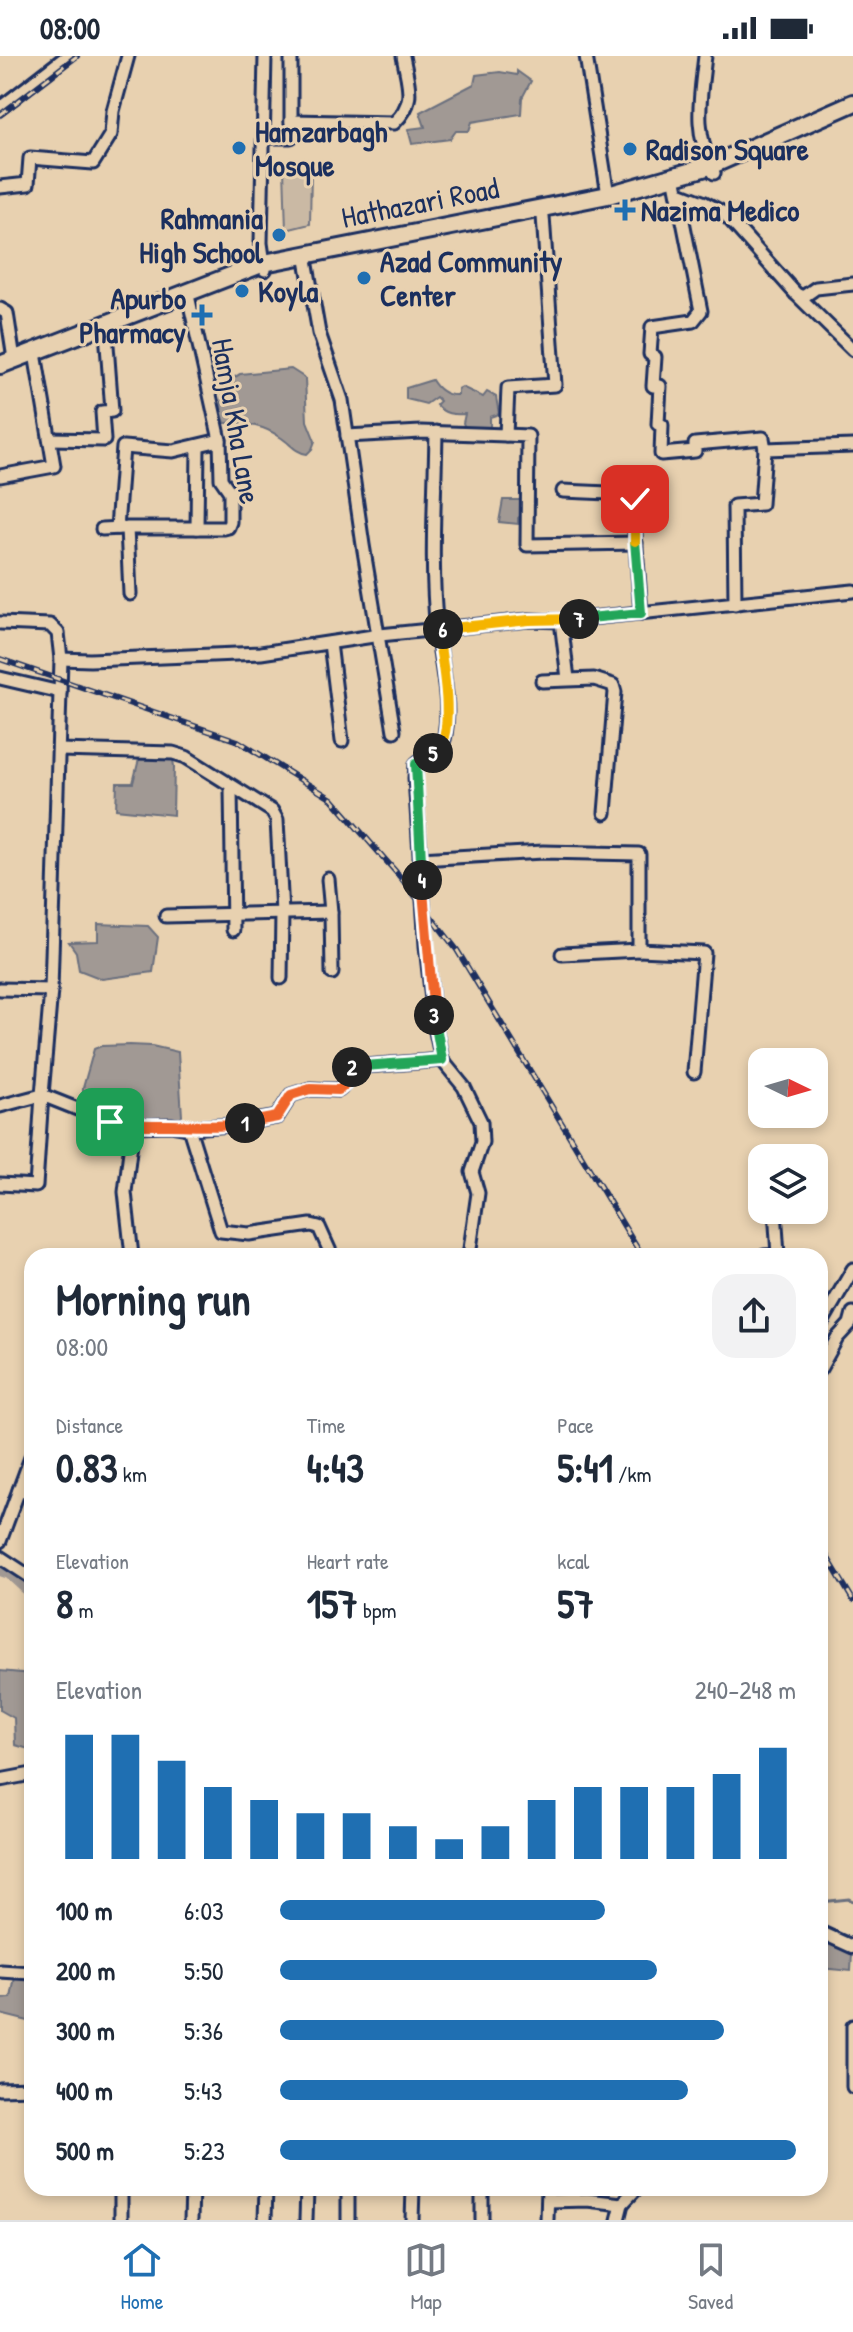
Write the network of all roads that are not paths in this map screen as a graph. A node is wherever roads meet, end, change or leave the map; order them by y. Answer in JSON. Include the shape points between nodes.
{"nodes":[{"id":1,"x":67,"y":56,"type":"edge"},
{"id":2,"x":128,"y":56,"type":"edge"},
{"id":3,"x":265,"y":56,"type":"edge"},
{"id":4,"x":291,"y":56,"type":"edge"},
{"id":5,"x":403,"y":56,"type":"edge"},
{"id":6,"x":586,"y":56,"type":"edge"},
{"id":7,"x":705,"y":56,"type":"edge"},
{"id":8,"x":853,"y":103,"type":"edge"},
{"id":9,"x":0,"y":108,"type":"edge"},
{"id":10,"x":853,"y":114,"type":"edge"},
{"id":11,"x":291,"y":121,"type":"junction"},
{"id":12,"x":264,"y":137,"type":"junction"},
{"id":13,"x":712,"y":170,"type":"junction"},
{"id":14,"x":676,"y":185,"type":"junction"},
{"id":15,"x":0,"y":187,"type":"edge"},
{"id":16,"x":608,"y":195,"type":"junction"},
{"id":17,"x":543,"y":216,"type":"junction"},
{"id":18,"x":306,"y":257,"type":"junction"},
{"id":19,"x":264,"y":267,"type":"junction"},
{"id":20,"x":853,"y":284,"type":"edge"},
{"id":21,"x":796,"y":294,"type":"junction"},
{"id":22,"x":189,"y":300,"type":"junction"},
{"id":23,"x":0,"y":309,"type":"edge"},
{"id":24,"x":106,"y":332,"type":"junction"},
{"id":25,"x":853,"y":350,"type":"edge"},
{"id":26,"x":36,"y":359,"type":"junction"},
{"id":27,"x":7,"y":362,"type":"edge"},
{"id":28,"x":0,"y":375,"type":"edge"},
{"id":29,"x":436,"y":432,"type":"junction"},
{"id":30,"x":506,"y":435,"type":"junction"},
{"id":31,"x":347,"y":436,"type":"junction"},
{"id":32,"x":49,"y":439,"type":"junction"},
{"id":33,"x":220,"y":440,"type":"junction"},
{"id":34,"x":198,"y":446,"type":"junction"},
{"id":35,"x":853,"y":446,"type":"edge"},
{"id":36,"x":765,"y":449,"type":"junction"},
{"id":37,"x":0,"y":476,"type":"edge"},
{"id":38,"x":563,"y":491,"type":"dead end"},
{"id":39,"x":122,"y":528,"type":"junction"},
{"id":40,"x":197,"y":528,"type":"junction"},
{"id":41,"x":102,"y":529,"type":"dead end"},
{"id":42,"x":636,"y":543,"type":"junction"},
{"id":43,"x":853,"y":591,"type":"edge"},
{"id":44,"x":130,"y":594,"type":"dead end"},
{"id":45,"x":735,"y":604,"type":"junction"},
{"id":46,"x":641,"y":613,"type":"junction"},
{"id":47,"x":561,"y":621,"type":"junction"},
{"id":48,"x":0,"y":623,"type":"edge"},
{"id":49,"x":437,"y":629,"type":"junction"},
{"id":50,"x":380,"y":635,"type":"junction"},
{"id":51,"x":330,"y":643,"type":"junction"},
{"id":52,"x":61,"y":659,"type":"junction"},
{"id":53,"x":0,"y":678,"type":"edge"},
{"id":54,"x":568,"y":679,"type":"junction"},
{"id":55,"x":542,"y":681,"type":"dead end"},
{"id":56,"x":60,"y":692,"type":"junction"},
{"id":57,"x":394,"y":731,"type":"dead end"},
{"id":58,"x":342,"y":741,"type":"dead end"},
{"id":59,"x":59,"y":750,"type":"junction"},
{"id":60,"x":231,"y":788,"type":"junction"},
{"id":61,"x":605,"y":813,"type":"dead end"},
{"id":62,"x":420,"y":859,"type":"junction"},
{"id":63,"x":328,"y":879,"type":"dead end"},
{"id":64,"x":331,"y":912,"type":"junction"},
{"id":65,"x":282,"y":913,"type":"junction"},
{"id":66,"x":166,"y":916,"type":"dead end"},
{"id":67,"x":234,"y":916,"type":"junction"},
{"id":68,"x":233,"y":930,"type":"dead end"},
{"id":69,"x":639,"y":950,"type":"junction"},
{"id":70,"x":562,"y":954,"type":"dead end"},
{"id":71,"x":332,"y":973,"type":"dead end"},
{"id":72,"x":281,"y":978,"type":"dead end"},
{"id":73,"x":0,"y":989,"type":"edge"},
{"id":74,"x":51,"y":990,"type":"junction"},
{"id":75,"x":442,"y":1060,"type":"junction"},
{"id":76,"x":694,"y":1072,"type":"dead end"},
{"id":77,"x":42,"y":1095,"type":"junction"},
{"id":78,"x":0,"y":1106,"type":"edge"},
{"id":79,"x":133,"y":1126,"type":"junction"},
{"id":80,"x":189,"y":1128,"type":"junction"},
{"id":81,"x":0,"y":1184,"type":"edge"},
{"id":82,"x":776,"y":1224,"type":"edge"},
{"id":83,"x":131,"y":1248,"type":"edge"},
{"id":84,"x":328,"y":1248,"type":"edge"},
{"id":85,"x":470,"y":1248,"type":"edge"},
{"id":86,"x":778,"y":1248,"type":"edge"},
{"id":87,"x":853,"y":1269,"type":"edge"},
{"id":88,"x":828,"y":1312,"type":"edge"},
{"id":89,"x":853,"y":1313,"type":"edge"},
{"id":90,"x":828,"y":1354,"type":"edge"},
{"id":91,"x":24,"y":1477,"type":"edge"},
{"id":92,"x":19,"y":1490,"type":"junction"},
{"id":93,"x":24,"y":1492,"type":"edge"},
{"id":94,"x":0,"y":1541,"type":"edge"},
{"id":95,"x":0,"y":1557,"type":"edge"},
{"id":96,"x":24,"y":1573,"type":"edge"},
{"id":97,"x":24,"y":1776,"type":"edge"},
{"id":98,"x":0,"y":1780,"type":"edge"},
{"id":99,"x":828,"y":1936,"type":"edge"},
{"id":100,"x":853,"y":1947,"type":"edge"},
{"id":101,"x":0,"y":1971,"type":"edge"},
{"id":102,"x":24,"y":1972,"type":"edge"},
{"id":103,"x":853,"y":2026,"type":"edge"},
{"id":104,"x":853,"y":2087,"type":"edge"},
{"id":105,"x":24,"y":2088,"type":"edge"},
{"id":106,"x":0,"y":2089,"type":"edge"},
{"id":107,"x":121,"y":2196,"type":"edge"},
{"id":108,"x":192,"y":2196,"type":"edge"},
{"id":109,"x":266,"y":2196,"type":"edge"},
{"id":110,"x":307,"y":2196,"type":"edge"},
{"id":111,"x":348,"y":2196,"type":"edge"},
{"id":112,"x":413,"y":2196,"type":"edge"},
{"id":113,"x":482,"y":2196,"type":"edge"},
{"id":114,"x":548,"y":2196,"type":"edge"},
{"id":115,"x":561,"y":2196,"type":"edge"},
{"id":116,"x":630,"y":2196,"type":"edge"},
{"id":117,"x":622,"y":2204,"type":"junction"},
{"id":118,"x":121,"y":2220,"type":"edge"},
{"id":119,"x":191,"y":2220,"type":"edge"},
{"id":120,"x":265,"y":2220,"type":"edge"},
{"id":121,"x":306,"y":2220,"type":"edge"},
{"id":122,"x":348,"y":2220,"type":"edge"},
{"id":123,"x":412,"y":2220,"type":"edge"},
{"id":124,"x":482,"y":2220,"type":"edge"},
{"id":125,"x":547,"y":2220,"type":"edge"},
{"id":126,"x":618,"y":2220,"type":"edge"}],
"edges":[{"from":1,"to":9,"type":"street"},
{"from":2,"to":15,"type":"street","via":[[111,134],[93,163],[30,158],[28,184]]},
{"from":3,"to":12,"type":"street"},
{"from":4,"to":11,"type":"street"},
{"from":5,"to":11,"type":"street","via":[[410,97],[394,123]]},
{"from":6,"to":16,"type":"street"},
{"from":7,"to":13,"type":"street","via":[[701,144]]},
{"from":8,"to":13,"type":"highway","name":"Hathazari Road"},
{"from":10,"to":13,"type":"highway","name":"Hathazari Road"},
{"from":11,"to":12,"type":"street","via":[[291,137]]},
{"from":12,"to":19,"type":"street"},
{"from":13,"to":14,"type":"highway","name":"Hathazari Road"},
{"from":14,"to":16,"type":"highway","name":"Hathazari Road"},
{"from":14,"to":17,"type":"highway","name":"Hathazari Road"},
{"from":14,"to":21,"type":"street","via":[[724,213]]},
{"from":14,"to":36,"type":"street","via":[[701,311],[693,321],[652,327],[661,454],[695,451],[695,444],[763,438]]},
{"from":16,"to":18,"type":"highway","name":"Hathazari Road"},
{"from":17,"to":18,"type":"highway","name":"Hathazari Road"},
{"from":17,"to":30,"type":"street","via":[[555,385],[508,388]]},
{"from":18,"to":19,"type":"highway","name":"Hathazari Road"},
{"from":18,"to":31,"type":"street","via":[[319,333],[342,400]]},
{"from":19,"to":22,"type":"highway","name":"Hathazari Road"},
{"from":19,"to":27,"type":"highway","name":"Hathazari Road"},
{"from":20,"to":21,"type":"street","via":[[816,288],[803,297]]},
{"from":21,"to":25,"type":"street"},
{"from":22,"to":24,"type":"highway","name":"Hathazari Road"},
{"from":22,"to":33,"type":"street","name":"Hamja Kha Lane"},
{"from":23,"to":27,"type":"street","via":[[7,313]]},
{"from":24,"to":26,"type":"highway","name":"Hathazari Road"},
{"from":24,"to":32,"type":"street","via":[[112,411],[102,412],[104,440]]},
{"from":26,"to":28,"type":"highway","name":"Hathazari Road"},
{"from":26,"to":32,"type":"street"},
{"from":29,"to":30,"type":"street"},
{"from":29,"to":31,"type":"street"},
{"from":29,"to":49,"type":"street"},
{"from":30,"to":42,"type":"street","via":[[528,436],[527,545]]},
{"from":31,"to":50,"type":"street"},
{"from":32,"to":37,"type":"street","via":[[54,466]]},
{"from":33,"to":34,"type":"street"},
{"from":33,"to":40,"type":"street","name":"Hamja Kha Lane","via":[[230,522],[228,527]]},
{"from":34,"to":39,"type":"street","via":[[173,451],[123,447]]},
{"from":34,"to":40,"type":"street"},
{"from":35,"to":36,"type":"street"},
{"from":36,"to":45,"type":"street","via":[[761,504],[734,506]]},
{"from":38,"to":42,"type":"street","via":[[632,494]]},
{"from":39,"to":40,"type":"street","name":"Hamja Kha Lane"},
{"from":39,"to":41,"type":"street","name":"Hamja Kha Lane"},
{"from":39,"to":44,"type":"street"},
{"from":42,"to":46,"type":"street"},
{"from":43,"to":45,"type":"street"},
{"from":45,"to":46,"type":"street"},
{"from":46,"to":47,"type":"street"},
{"from":47,"to":49,"type":"street"},
{"from":47,"to":54,"type":"street"},
{"from":48,"to":52,"type":"street","via":[[50,625],[58,633]]},
{"from":49,"to":50,"type":"street"},
{"from":49,"to":62,"type":"street","via":[[445,681],[445,737],[439,750],[416,764]]},
{"from":50,"to":51,"type":"street"},
{"from":50,"to":57,"type":"street"},
{"from":51,"to":52,"type":"street","via":[[261,653]]},
{"from":51,"to":58,"type":"street"},
{"from":52,"to":56,"type":"street"},
{"from":53,"to":56,"type":"street"},
{"from":54,"to":55,"type":"street"},
{"from":54,"to":61,"type":"street","via":[[606,682],[615,692]]},
{"from":56,"to":59,"type":"street"},
{"from":59,"to":60,"type":"street","via":[[173,753]]},
{"from":59,"to":74,"type":"street"},
{"from":60,"to":65,"type":"street","via":[[272,811],[277,820]]},
{"from":60,"to":67,"type":"street"},
{"from":62,"to":69,"type":"street","via":[[543,852],[639,854]]},
{"from":62,"to":75,"type":"street"},
{"from":63,"to":64,"type":"street"},
{"from":64,"to":65,"type":"street"},
{"from":64,"to":71,"type":"street"},
{"from":65,"to":67,"type":"street"},
{"from":65,"to":72,"type":"street"},
{"from":66,"to":67,"type":"street"},
{"from":67,"to":68,"type":"street"},
{"from":69,"to":70,"type":"street"},
{"from":69,"to":76,"type":"street","via":[[704,953]]},
{"from":73,"to":74,"type":"street"},
{"from":74,"to":77,"type":"street"},
{"from":75,"to":80,"type":"street","via":[[353,1067],[343,1088],[291,1095],[277,1117]]},
{"from":75,"to":85,"type":"street","via":[[464,1087],[481,1122],[482,1142],[472,1172],[478,1193]]},
{"from":77,"to":78,"type":"street"},
{"from":77,"to":79,"type":"street"},
{"from":77,"to":81,"type":"street","via":[[36,1186]]},
{"from":79,"to":80,"type":"street"},
{"from":79,"to":83,"type":"street","via":[[125,1192]]},
{"from":80,"to":84,"type":"street","via":[[221,1231],[249,1234],[311,1225],[319,1227]]},
{"from":82,"to":86,"type":"street"},
{"from":87,"to":88,"type":"street"},
{"from":89,"to":90,"type":"street"},
{"from":91,"to":92,"type":"street"},
{"from":92,"to":93,"type":"street"},
{"from":92,"to":94,"type":"street"},
{"from":95,"to":96,"type":"street"},
{"from":97,"to":98,"type":"street"},
{"from":99,"to":100,"type":"street"},
{"from":101,"to":102,"type":"street"},
{"from":103,"to":104,"type":"street"},
{"from":105,"to":106,"type":"street"},
{"from":107,"to":118,"type":"street"},
{"from":108,"to":119,"type":"street"},
{"from":109,"to":120,"type":"street"},
{"from":110,"to":121,"type":"street"},
{"from":111,"to":122,"type":"street"},
{"from":112,"to":123,"type":"street"},
{"from":113,"to":124,"type":"street"},
{"from":114,"to":125,"type":"street"},
{"from":115,"to":117,"type":"street"},
{"from":116,"to":117,"type":"street"},
{"from":117,"to":126,"type":"street"}]}
